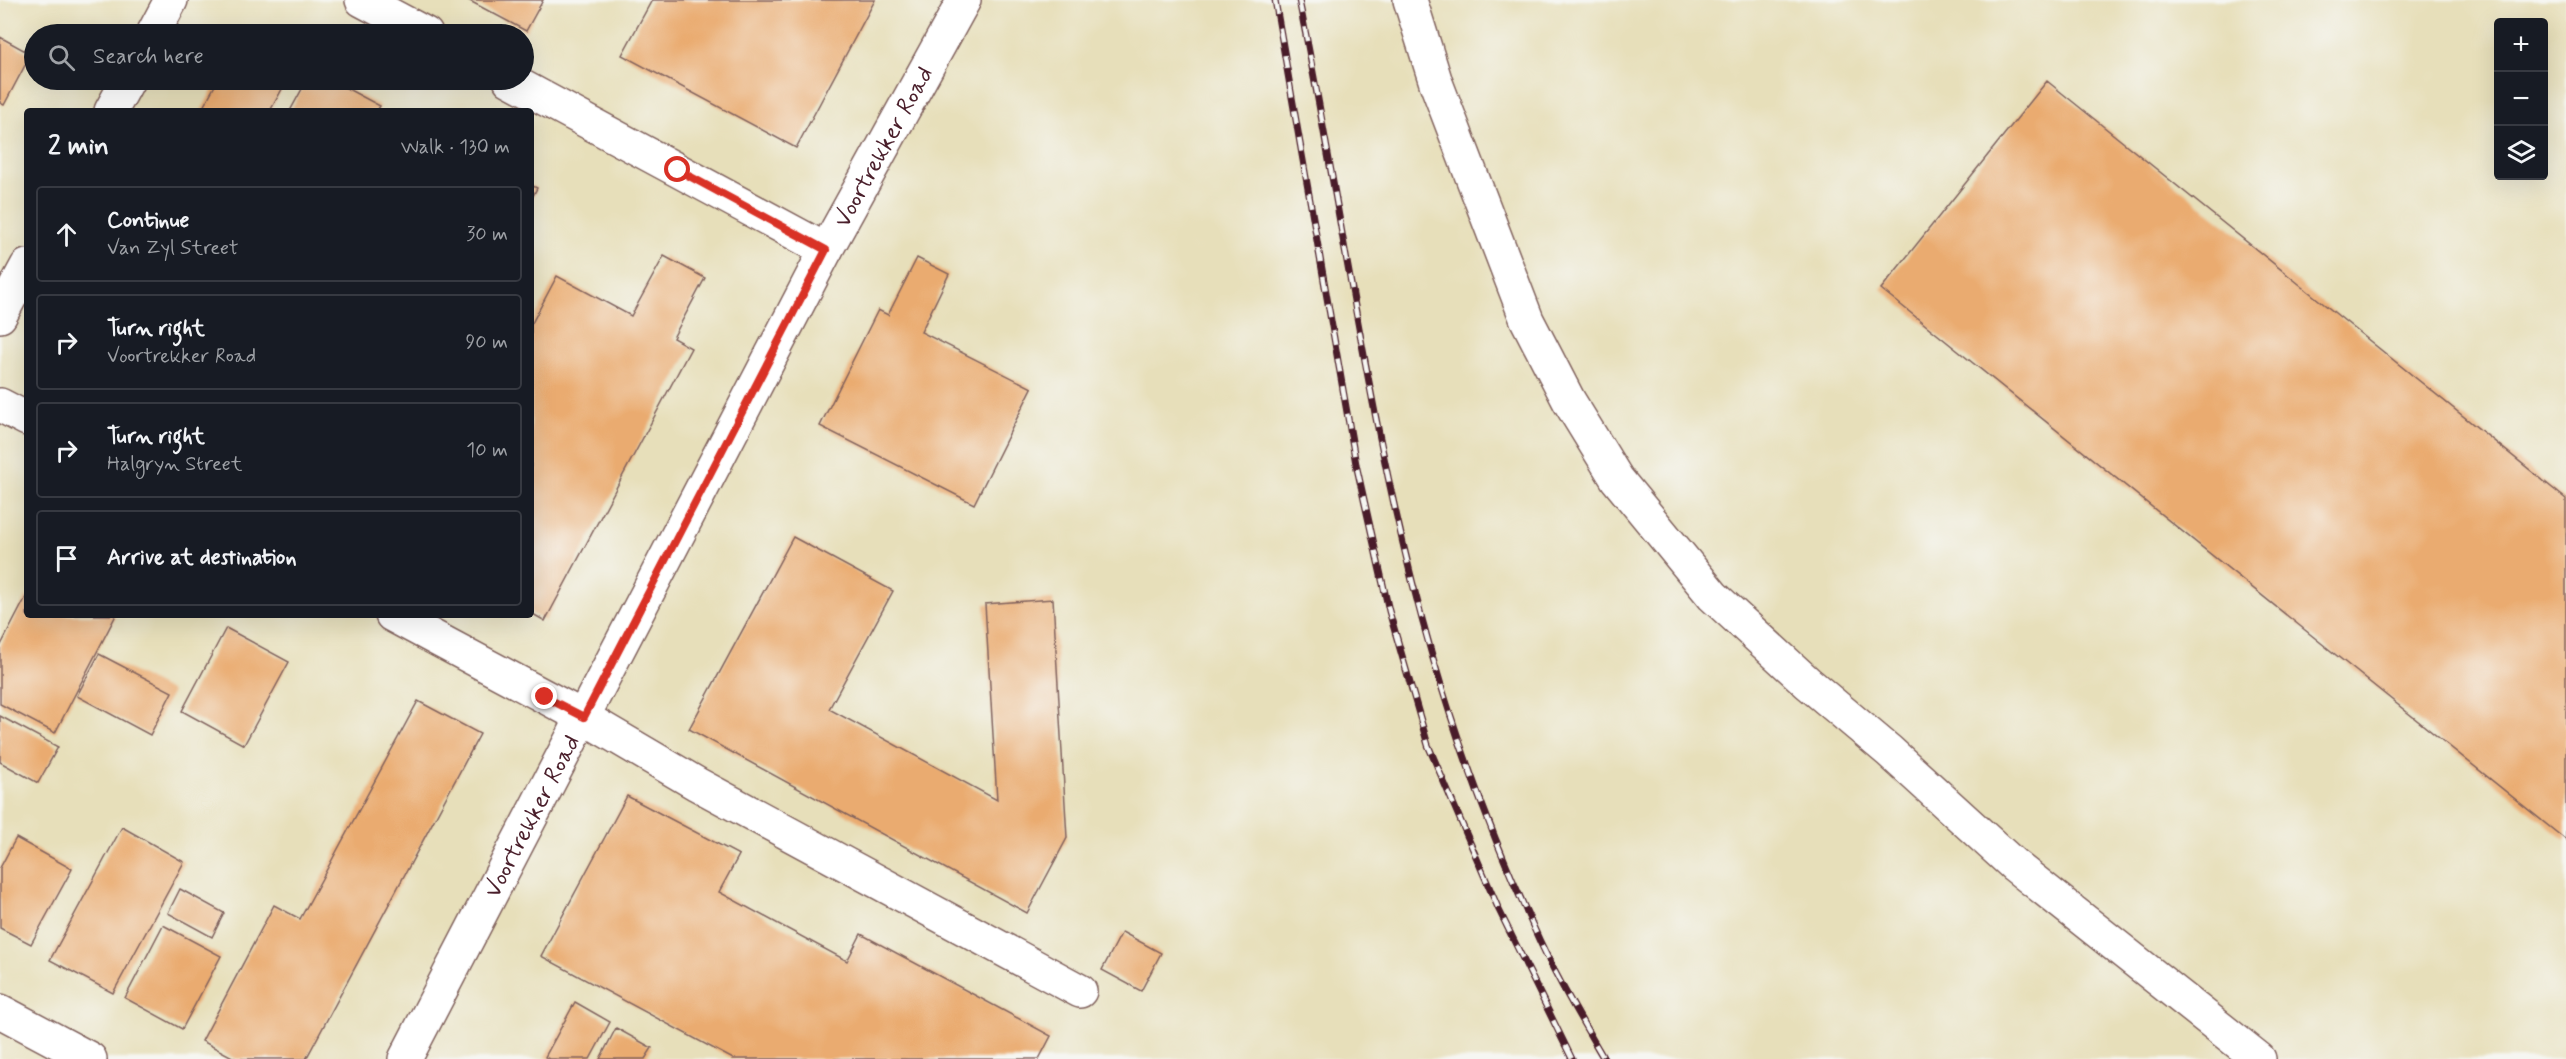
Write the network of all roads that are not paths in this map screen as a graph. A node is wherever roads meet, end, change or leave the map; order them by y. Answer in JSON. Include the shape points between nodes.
{"nodes":[{"id":1,"x":171,"y":0,"type":"edge"},
{"id":2,"x":362,"y":0,"type":"edge"},
{"id":3,"x":963,"y":0,"type":"edge"},
{"id":4,"x":1410,"y":0,"type":"edge"},
{"id":5,"x":158,"y":24,"type":"edge"},
{"id":6,"x":407,"y":24,"type":"edge"},
{"id":7,"x":123,"y":90,"type":"edge"},
{"id":8,"x":529,"y":90,"type":"edge"},
{"id":9,"x":113,"y":108,"type":"edge"},
{"id":10,"x":826,"y":250,"type":"junction"},
{"id":11,"x":24,"y":272,"type":"edge"},
{"id":12,"x":0,"y":316,"type":"edge"},
{"id":13,"x":0,"y":405,"type":"edge"},
{"id":14,"x":24,"y":417,"type":"edge"},
{"id":15,"x":398,"y":618,"type":"edge"},
{"id":16,"x":584,"y":717,"type":"junction"},
{"id":17,"x":1080,"y":991,"type":"dead end"},
{"id":18,"x":0,"y":1011,"type":"edge"},
{"id":19,"x":90,"y":1059,"type":"edge"},
{"id":20,"x":405,"y":1059,"type":"edge"},
{"id":21,"x":2259,"y":1059,"type":"edge"}],
"edges":[{"from":1,"to":5,"type":"street"},
{"from":2,"to":6,"type":"street"},
{"from":3,"to":10,"type":"street","name":"Voortrekker Road"},
{"from":4,"to":21,"type":"street","via":[[1437,83],[1527,320],[1569,401],[1617,479],[1730,612],[2014,865]]},
{"from":7,"to":9,"type":"street"},
{"from":8,"to":10,"type":"street"},
{"from":10,"to":16,"type":"street","name":"Voortrekker Road"},
{"from":11,"to":12,"type":"street"},
{"from":13,"to":14,"type":"street"},
{"from":15,"to":16,"type":"street"},
{"from":16,"to":17,"type":"street","via":[[697,784]]},
{"from":16,"to":20,"type":"street","name":"Voortrekker Road"},
{"from":18,"to":19,"type":"street"}]}
